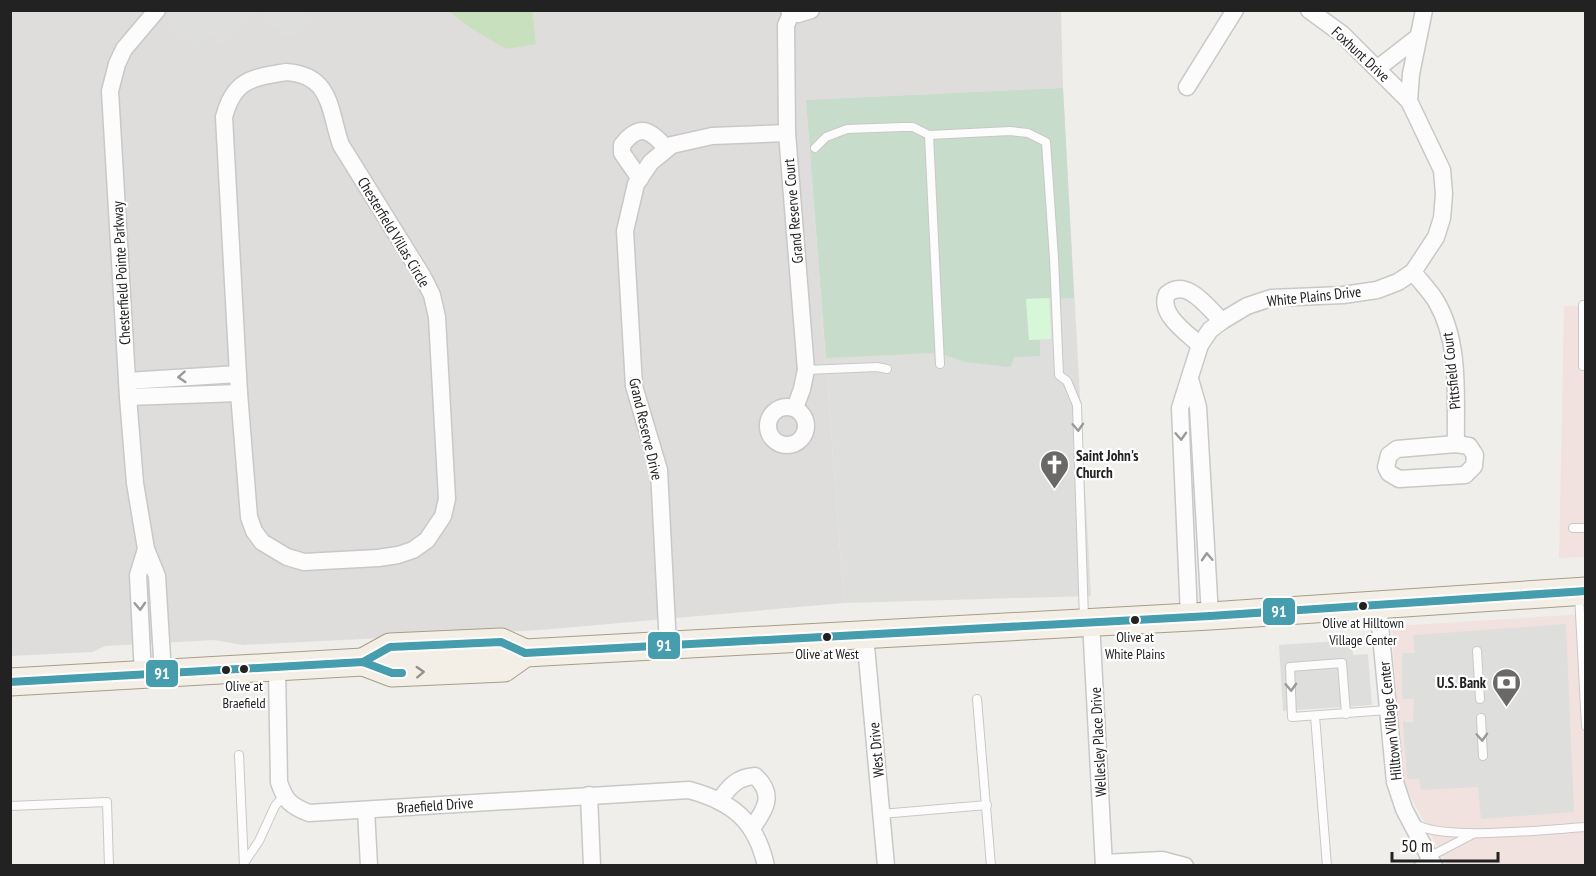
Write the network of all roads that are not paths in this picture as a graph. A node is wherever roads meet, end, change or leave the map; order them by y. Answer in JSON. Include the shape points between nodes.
{"nodes":[{"id":1,"x":157,"y":10,"type":"edge"},
{"id":2,"x":811,"y":10,"type":"edge"},
{"id":3,"x":1235,"y":10,"type":"edge"},
{"id":4,"x":1310,"y":10,"type":"edge"},
{"id":5,"x":1424,"y":10,"type":"edge"},
{"id":6,"x":790,"y":11,"type":"edge"},
{"id":7,"x":1418,"y":38,"type":"junction"},
{"id":8,"x":1378,"y":68,"type":"junction"},
{"id":9,"x":1187,"y":87,"type":"dead end"},
{"id":10,"x":1409,"y":101,"type":"junction"},
{"id":11,"x":787,"y":133,"type":"junction"},
{"id":12,"x":928,"y":135,"type":"junction"},
{"id":13,"x":666,"y":148,"type":"junction"},
{"id":14,"x":815,"y":148,"type":"dead end"},
{"id":15,"x":640,"y":179,"type":"junction"},
{"id":16,"x":1413,"y":272,"type":"junction"},
{"id":17,"x":1586,"y":305,"type":"edge"},
{"id":18,"x":1222,"y":321,"type":"junction"},
{"id":19,"x":1200,"y":345,"type":"junction"},
{"id":20,"x":940,"y":364,"type":"dead end"},
{"id":21,"x":1586,"y":366,"type":"edge"},
{"id":22,"x":887,"y":369,"type":"dead end"},
{"id":23,"x":806,"y":370,"type":"junction"},
{"id":24,"x":238,"y":374,"type":"junction"},
{"id":25,"x":127,"y":389,"type":"junction"},
{"id":26,"x":238,"y":393,"type":"junction"},
{"id":27,"x":795,"y":408,"type":"dead end"},
{"id":28,"x":1456,"y":444,"type":"junction"},
{"id":29,"x":1573,"y":528,"type":"dead end"},
{"id":30,"x":1586,"y":528,"type":"edge"},
{"id":31,"x":1582,"y":591,"type":"edge"},
{"id":32,"x":1378,"y":604,"type":"junction"},
{"id":33,"x":1200,"y":616,"type":"junction"},
{"id":34,"x":1087,"y":622,"type":"junction"},
{"id":35,"x":865,"y":635,"type":"junction"},
{"id":36,"x":668,"y":646,"type":"junction"},
{"id":37,"x":1477,"y":651,"type":"dead end"},
{"id":38,"x":277,"y":667,"type":"junction"},
{"id":39,"x":153,"y":675,"type":"junction"},
{"id":40,"x":10,"y":682,"type":"edge"},
{"id":41,"x":977,"y":699,"type":"dead end"},
{"id":42,"x":1480,"y":699,"type":"dead end"},
{"id":43,"x":1388,"y":710,"type":"junction"},
{"id":44,"x":1346,"y":714,"type":"junction"},
{"id":45,"x":1315,"y":716,"type":"junction"},
{"id":46,"x":1481,"y":718,"type":"dead end"},
{"id":47,"x":1586,"y":726,"type":"edge"},
{"id":48,"x":239,"y":754,"type":"dead end"},
{"id":49,"x":1483,"y":756,"type":"dead end"},
{"id":50,"x":589,"y":795,"type":"junction"},
{"id":51,"x":283,"y":797,"type":"junction"},
{"id":52,"x":719,"y":801,"type":"junction"},
{"id":53,"x":987,"y":805,"type":"junction"},
{"id":54,"x":10,"y":806,"type":"edge"},
{"id":55,"x":366,"y":810,"type":"junction"},
{"id":56,"x":881,"y":814,"type":"junction"},
{"id":57,"x":1409,"y":819,"type":"junction"},
{"id":58,"x":1586,"y":827,"type":"edge"},
{"id":59,"x":752,"y":828,"type":"junction"},
{"id":60,"x":1473,"y":833,"type":"junction"},
{"id":61,"x":1427,"y":863,"type":"edge"},
{"id":62,"x":244,"y":864,"type":"edge"},
{"id":63,"x":1104,"y":864,"type":"edge"},
{"id":64,"x":110,"y":866,"type":"edge"},
{"id":65,"x":369,"y":866,"type":"edge"},
{"id":66,"x":592,"y":866,"type":"edge"},
{"id":67,"x":766,"y":866,"type":"edge"},
{"id":68,"x":886,"y":866,"type":"edge"},
{"id":69,"x":991,"y":866,"type":"edge"},
{"id":70,"x":1185,"y":866,"type":"edge"},
{"id":71,"x":1327,"y":866,"type":"edge"}],
"edges":[{"from":1,"to":25,"type":"street","name":"Chesterfield Pointe Parkway","via":[[124,49],[110,91]]},
{"from":2,"to":6,"type":"street","name":"Grand Reserve Court","via":[[804,14]]},
{"from":3,"to":9,"type":"street"},
{"from":4,"to":8,"type":"street","name":"Foxhunt Drive"},
{"from":5,"to":7,"type":"street"},
{"from":6,"to":11,"type":"street","name":"Grand Reserve Court","via":[[786,25]]},
{"from":7,"to":8,"type":"street"},
{"from":7,"to":10,"type":"street"},
{"from":8,"to":10,"type":"street","name":"Foxhunt Drive"},
{"from":10,"to":16,"type":"street","name":"White Plains Drive","via":[[1442,171],[1444,194],[1436,237]]},
{"from":11,"to":13,"type":"street","via":[[712,136]]},
{"from":11,"to":23,"type":"street","name":"Grand Reserve Court"},
{"from":12,"to":14,"type":"lane","via":[[913,127],[847,129],[826,137]]},
{"from":12,"to":20,"type":"lane"},
{"from":12,"to":34,"type":"lane","one_way":true,"via":[[1010,131],[1028,133],[1046,142],[1059,375],[1067,381],[1077,405]]},
{"from":13,"to":15,"type":"street","name":"Grand Reserve Drive"},
{"from":13,"to":15,"type":"street","via":[[646,131],[628,136],[622,153]]},
{"from":15,"to":36,"type":"street","name":"Grand Reserve Drive","via":[[625,231],[634,386],[659,470]]},
{"from":16,"to":18,"type":"street","name":"White Plains Drive","via":[[1377,290],[1271,298]]},
{"from":16,"to":28,"type":"street","name":"Pittsfield Court","via":[[1436,300],[1448,329],[1455,379]]},
{"from":17,"to":21,"type":"lane"},
{"from":18,"to":19,"type":"street","name":"White Plains Drive"},
{"from":18,"to":19,"type":"street","via":[[1187,289],[1178,288],[1167,294],[1167,312]]},
{"from":19,"to":33,"type":"street","name":"White Plains Drive","via":[[1180,408]]},
{"from":22,"to":23,"type":"lane"},
{"from":23,"to":27,"type":"street","name":"Grand Reserve Court"},
{"from":24,"to":25,"type":"street","one_way":true},
{"from":24,"to":26,"type":"street","name":"Chesterfield Villas Circle"},
{"from":24,"to":26,"type":"street","name":"Chesterfield Villas Circle","via":[[224,117],[229,100],[250,78],[296,72],[326,93],[341,145],[423,277],[434,303],[447,499],[433,534],[413,550],[398,555],[304,562],[262,542],[254,531],[246,501]]},
{"from":25,"to":26,"type":"street"},
{"from":25,"to":39,"type":"street","name":"Chesterfield Pointe Parkway","via":[[135,483],[147,549],[138,575]]},
{"from":28,"to":28,"type":"street","via":[[1397,449],[1389,455],[1386,467],[1389,473],[1405,480],[1465,475],[1474,466],[1475,455],[1469,446]]},
{"from":29,"to":30,"type":"lane"},
{"from":31,"to":32,"type":"main road"},
{"from":31,"to":47,"type":"lane"},
{"from":32,"to":33,"type":"main road"},
{"from":32,"to":43,"type":"street","name":"Hilltown Village Center"},
{"from":33,"to":34,"type":"main road"},
{"from":34,"to":35,"type":"main road"},
{"from":34,"to":63,"type":"street","name":"Wellesley Place Drive"},
{"from":35,"to":36,"type":"main road"},
{"from":35,"to":56,"type":"street","name":"West Drive"},
{"from":36,"to":38,"type":"main road","via":[[525,653],[504,668],[392,673],[363,662]]},
{"from":37,"to":42,"type":"lane"},
{"from":38,"to":39,"type":"main road"},
{"from":38,"to":51,"type":"street","via":[[279,782]]},
{"from":39,"to":40,"type":"main road"},
{"from":41,"to":53,"type":"lane"},
{"from":43,"to":44,"type":"lane"},
{"from":43,"to":57,"type":"street","name":"Hilltown Village Center","via":[[1395,782]]},
{"from":44,"to":45,"type":"lane"},
{"from":44,"to":45,"type":"lane","one_way":true,"via":[[1341,663],[1290,667],[1292,717]]},
{"from":45,"to":71,"type":"lane"},
{"from":46,"to":49,"type":"lane","one_way":true},
{"from":48,"to":62,"type":"lane"},
{"from":50,"to":52,"type":"street","name":"Braefield Drive","via":[[689,790]]},
{"from":50,"to":55,"type":"street","name":"Braefield Drive"},
{"from":50,"to":66,"type":"street"},
{"from":51,"to":55,"type":"street","name":"Braefield Drive","via":[[309,813]]},
{"from":51,"to":62,"type":"lane"},
{"from":52,"to":59,"type":"street","name":"Braefield Drive"},
{"from":52,"to":59,"type":"street","via":[[743,777],[755,777],[764,784],[767,799]]},
{"from":53,"to":56,"type":"lane"},
{"from":53,"to":69,"type":"lane"},
{"from":54,"to":64,"type":"lane","via":[[107,802]]},
{"from":55,"to":65,"type":"street"},
{"from":56,"to":68,"type":"street","name":"West Drive"},
{"from":57,"to":60,"type":"lane","via":[[1429,830]]},
{"from":57,"to":61,"type":"street","name":"Hilltown Village Center"},
{"from":58,"to":60,"type":"lane"},
{"from":59,"to":67,"type":"street","name":"Braefield Drive"},
{"from":60,"to":61,"type":"lane"},
{"from":63,"to":70,"type":"street","name":"Wellesley Place Drive","via":[[1162,860]]}]}
